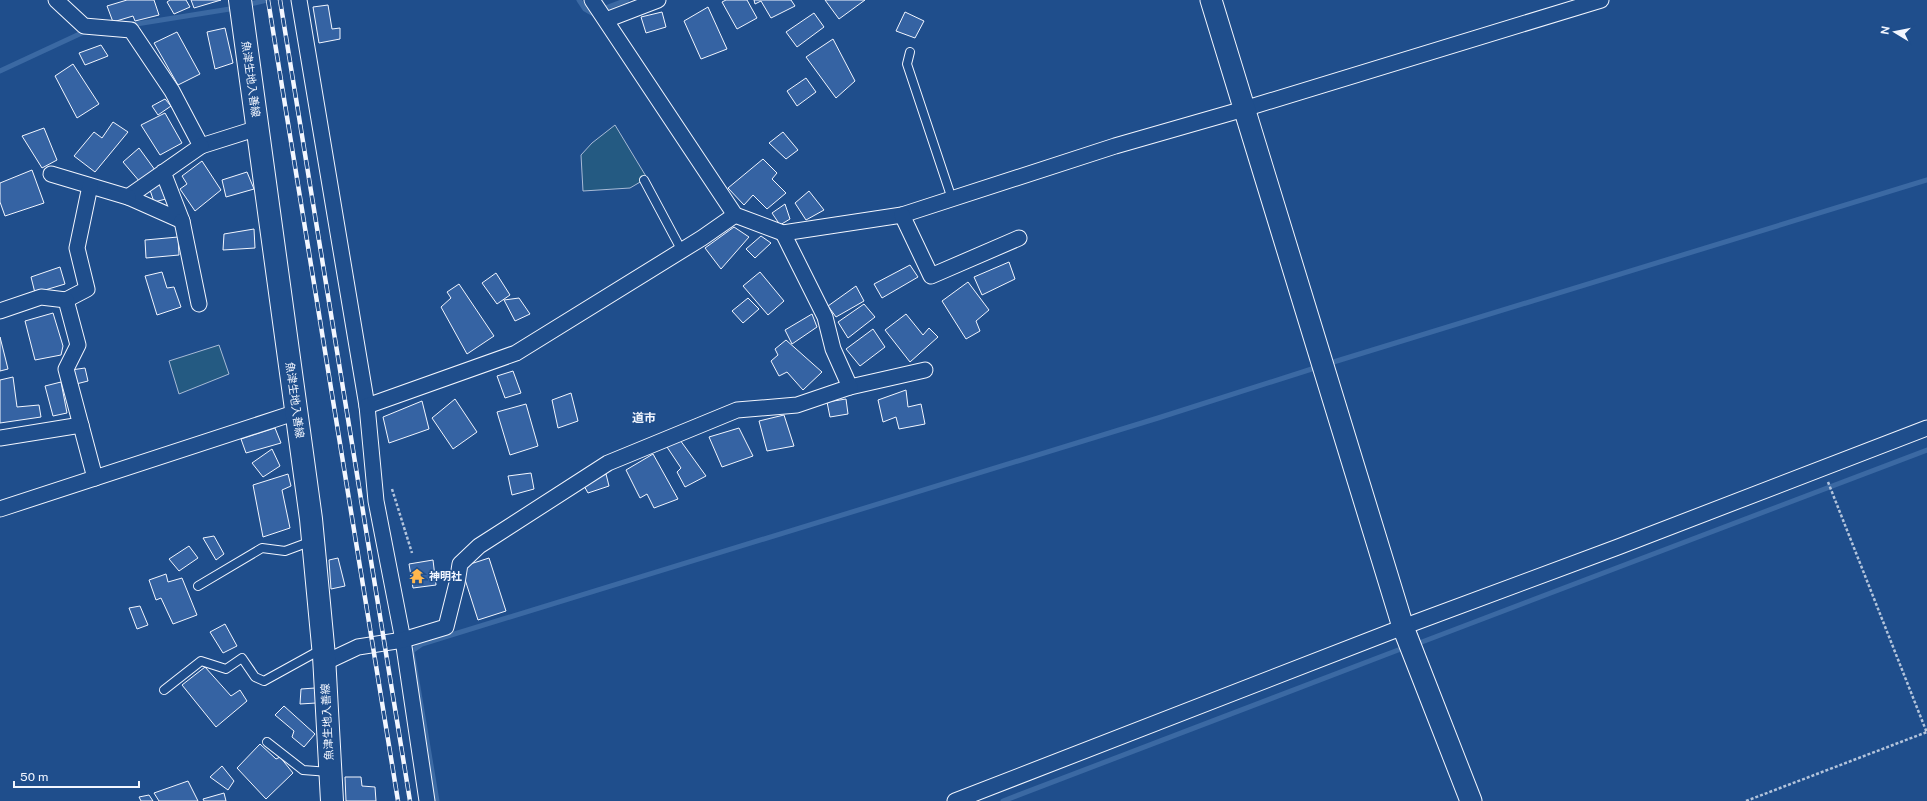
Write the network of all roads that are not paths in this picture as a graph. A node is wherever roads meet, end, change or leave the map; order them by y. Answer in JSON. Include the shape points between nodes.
{"nodes":[{"id":1,"x":56,"y":0,"type":"edge"},
{"id":2,"x":299,"y":0,"type":"edge"},
{"id":3,"x":592,"y":0,"type":"edge"},
{"id":4,"x":658,"y":0,"type":"edge"},
{"id":5,"x":1211,"y":0,"type":"edge"},
{"id":6,"x":1601,"y":0,"type":"edge"},
{"id":7,"x":241,"y":9,"type":"edge"},
{"id":8,"x":606,"y":20,"type":"junction"},
{"id":9,"x":910,"y":52,"type":"dead end"},
{"id":10,"x":1244,"y":109,"type":"junction"},
{"id":11,"x":258,"y":128,"type":"junction"},
{"id":12,"x":201,"y":146,"type":"junction"},
{"id":13,"x":163,"y":172,"type":"junction"},
{"id":14,"x":51,"y":174,"type":"dead end"},
{"id":15,"x":644,"y":180,"type":"dead end"},
{"id":16,"x":90,"y":186,"type":"junction"},
{"id":17,"x":128,"y":197,"type":"junction"},
{"id":18,"x":952,"y":199,"type":"junction"},
{"id":19,"x":735,"y":215,"type":"junction"},
{"id":20,"x":902,"y":216,"type":"junction"},
{"id":21,"x":182,"y":221,"type":"junction"},
{"id":22,"x":783,"y":232,"type":"junction"},
{"id":23,"x":1019,"y":238,"type":"dead end"},
{"id":24,"x":682,"y":251,"type":"junction"},
{"id":25,"x":66,"y":300,"type":"junction"},
{"id":26,"x":199,"y":304,"type":"dead end"},
{"id":27,"x":0,"y":312,"type":"edge"},
{"id":28,"x":925,"y":370,"type":"dead end"},
{"id":29,"x":850,"y":387,"type":"junction"},
{"id":30,"x":367,"y":406,"type":"junction"},
{"id":31,"x":296,"y":412,"type":"junction"},
{"id":32,"x":81,"y":425,"type":"junction"},
{"id":33,"x":1927,"y":428,"type":"edge"},
{"id":34,"x":0,"y":438,"type":"edge"},
{"id":35,"x":95,"y":478,"type":"junction"},
{"id":36,"x":0,"y":509,"type":"edge"},
{"id":37,"x":313,"y":541,"type":"junction"},
{"id":38,"x":198,"y":586,"type":"dead end"},
{"id":39,"x":1403,"y":627,"type":"junction"},
{"id":40,"x":403,"y":640,"type":"junction"},
{"id":41,"x":323,"y":656,"type":"junction"},
{"id":42,"x":164,"y":690,"type":"dead end"},
{"id":43,"x":267,"y":742,"type":"dead end"},
{"id":44,"x":330,"y":772,"type":"junction"},
{"id":45,"x":332,"y":801,"type":"edge"},
{"id":46,"x":427,"y":801,"type":"edge"},
{"id":47,"x":955,"y":801,"type":"edge"},
{"id":48,"x":1471,"y":801,"type":"edge"}],
"edges":[{"from":1,"to":12,"type":"street","via":[[84,26],[131,30],[172,91]]},
{"from":2,"to":30,"type":"street"},
{"from":3,"to":8,"type":"street"},
{"from":4,"to":8,"type":"street"},
{"from":5,"to":10,"type":"street"},
{"from":6,"to":10,"type":"street"},
{"from":7,"to":11,"type":"main road","name":"魚津生地入善線"},
{"from":8,"to":19,"type":"street"},
{"from":9,"to":18,"type":"lane","via":[[907,64]]},
{"from":10,"to":18,"type":"street","via":[[1115,146]]},
{"from":10,"to":39,"type":"street"},
{"from":11,"to":12,"type":"street"},
{"from":11,"to":31,"type":"main road","name":"魚津生地入善線"},
{"from":12,"to":13,"type":"street"},
{"from":13,"to":17,"type":"street"},
{"from":13,"to":21,"type":"street"},
{"from":14,"to":16,"type":"street"},
{"from":15,"to":24,"type":"lane"},
{"from":16,"to":17,"type":"street"},
{"from":16,"to":25,"type":"street","via":[[77,248],[87,289]]},
{"from":17,"to":21,"type":"street"},
{"from":18,"to":20,"type":"street"},
{"from":19,"to":22,"type":"street"},
{"from":19,"to":24,"type":"street"},
{"from":20,"to":22,"type":"street"},
{"from":20,"to":23,"type":"street","via":[[931,276]]},
{"from":21,"to":26,"type":"street"},
{"from":22,"to":29,"type":"street","via":[[825,317],[833,349]]},
{"from":24,"to":30,"type":"street","via":[[516,353]]},
{"from":25,"to":27,"type":"street","via":[[41,297]]},
{"from":25,"to":32,"type":"street","via":[[78,345],[66,369]]},
{"from":28,"to":29,"type":"street"},
{"from":29,"to":40,"type":"street","via":[[797,405],[737,410],[608,463],[479,546],[460,564],[446,627]]},
{"from":30,"to":40,"type":"street","via":[[376,501]]},
{"from":31,"to":35,"type":"street"},
{"from":31,"to":37,"type":"main road","name":"魚津生地入善線"},
{"from":32,"to":34,"type":"street"},
{"from":32,"to":35,"type":"street"},
{"from":33,"to":39,"type":"street"},
{"from":35,"to":36,"type":"street"},
{"from":37,"to":38,"type":"lane","via":[[285,551],[262,548]]},
{"from":37,"to":41,"type":"main road","name":"魚津生地入善線"},
{"from":39,"to":47,"type":"street"},
{"from":39,"to":48,"type":"street"},
{"from":40,"to":41,"type":"street"},
{"from":40,"to":46,"type":"street"},
{"from":41,"to":42,"type":"lane","via":[[264,680],[255,677],[242,658],[226,669],[201,661]]},
{"from":41,"to":44,"type":"main road","name":"魚津生地入善線"},
{"from":43,"to":44,"type":"lane","via":[[303,770]]},
{"from":44,"to":45,"type":"main road","name":"魚津生地入善線"}]}
